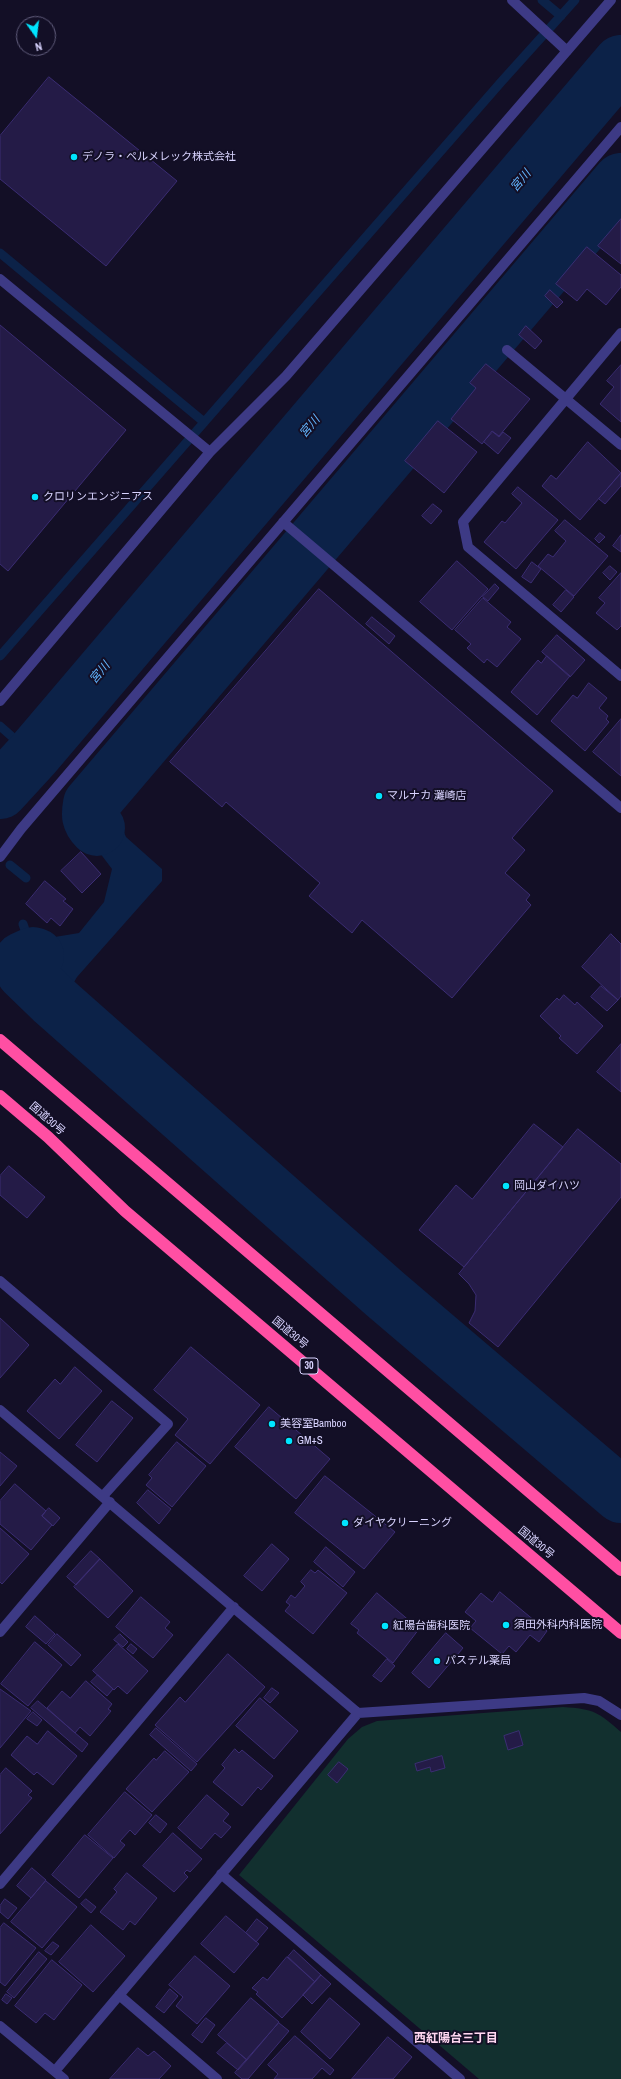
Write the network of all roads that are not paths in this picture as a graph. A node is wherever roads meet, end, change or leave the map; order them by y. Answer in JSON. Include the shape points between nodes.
{"nodes":[{"id":1,"x":512,"y":0,"type":"edge"},
{"id":2,"x":611,"y":0,"type":"edge"},
{"id":3,"x":567,"y":50,"type":"junction"},
{"id":4,"x":621,"y":127,"type":"edge"},
{"id":5,"x":0,"y":279,"type":"edge"},
{"id":6,"x":621,"y":333,"type":"edge"},
{"id":7,"x":507,"y":350,"type":"dead end"},
{"id":8,"x":566,"y":399,"type":"junction"},
{"id":9,"x":621,"y":445,"type":"edge"},
{"id":10,"x":210,"y":452,"type":"junction"},
{"id":11,"x":283,"y":522,"type":"junction"},
{"id":12,"x":621,"y":676,"type":"edge"},
{"id":13,"x":0,"y":701,"type":"edge"},
{"id":14,"x":621,"y":808,"type":"edge"},
{"id":15,"x":0,"y":856,"type":"edge"},
{"id":16,"x":0,"y":1040,"type":"edge"},
{"id":17,"x":0,"y":1096,"type":"edge"},
{"id":18,"x":0,"y":1281,"type":"edge"},
{"id":19,"x":0,"y":1410,"type":"edge"},
{"id":20,"x":106,"y":1499,"type":"junction"},
{"id":21,"x":621,"y":1570,"type":"edge"},
{"id":22,"x":234,"y":1607,"type":"junction"},
{"id":23,"x":0,"y":1632,"type":"edge"},
{"id":24,"x":621,"y":1632,"type":"edge"},
{"id":25,"x":358,"y":1713,"type":"junction"},
{"id":26,"x":621,"y":1715,"type":"edge"},
{"id":27,"x":221,"y":1874,"type":"junction"},
{"id":28,"x":0,"y":1884,"type":"edge"},
{"id":29,"x":119,"y":1995,"type":"junction"},
{"id":30,"x":0,"y":2026,"type":"edge"},
{"id":31,"x":55,"y":2071,"type":"junction"},
{"id":32,"x":64,"y":2079,"type":"edge"},
{"id":33,"x":217,"y":2079,"type":"edge"},
{"id":34,"x":460,"y":2079,"type":"edge"}],
"edges":[{"from":1,"to":3,"type":"street"},
{"from":2,"to":3,"type":"street"},
{"from":3,"to":10,"type":"street","via":[[286,376]]},
{"from":4,"to":11,"type":"street"},
{"from":5,"to":10,"type":"street"},
{"from":6,"to":8,"type":"street"},
{"from":7,"to":8,"type":"street"},
{"from":8,"to":9,"type":"street"},
{"from":8,"to":12,"type":"street","via":[[463,522],[468,547]]},
{"from":10,"to":13,"type":"street"},
{"from":11,"to":14,"type":"street"},
{"from":11,"to":15,"type":"street"},
{"from":16,"to":21,"type":"highway"},
{"from":17,"to":24,"type":"highway","name":"国道30号","number":"30","via":[[48,1137],[125,1211]]},
{"from":18,"to":20,"type":"street","via":[[168,1424]]},
{"from":19,"to":20,"type":"street"},
{"from":20,"to":22,"type":"street"},
{"from":20,"to":23,"type":"street"},
{"from":22,"to":25,"type":"street"},
{"from":22,"to":28,"type":"street"},
{"from":25,"to":26,"type":"street","via":[[584,1698],[599,1701]]},
{"from":25,"to":27,"type":"street"},
{"from":27,"to":29,"type":"street"},
{"from":27,"to":34,"type":"street"},
{"from":29,"to":31,"type":"street"},
{"from":29,"to":33,"type":"street"},
{"from":30,"to":31,"type":"street"},
{"from":31,"to":32,"type":"street"}]}
